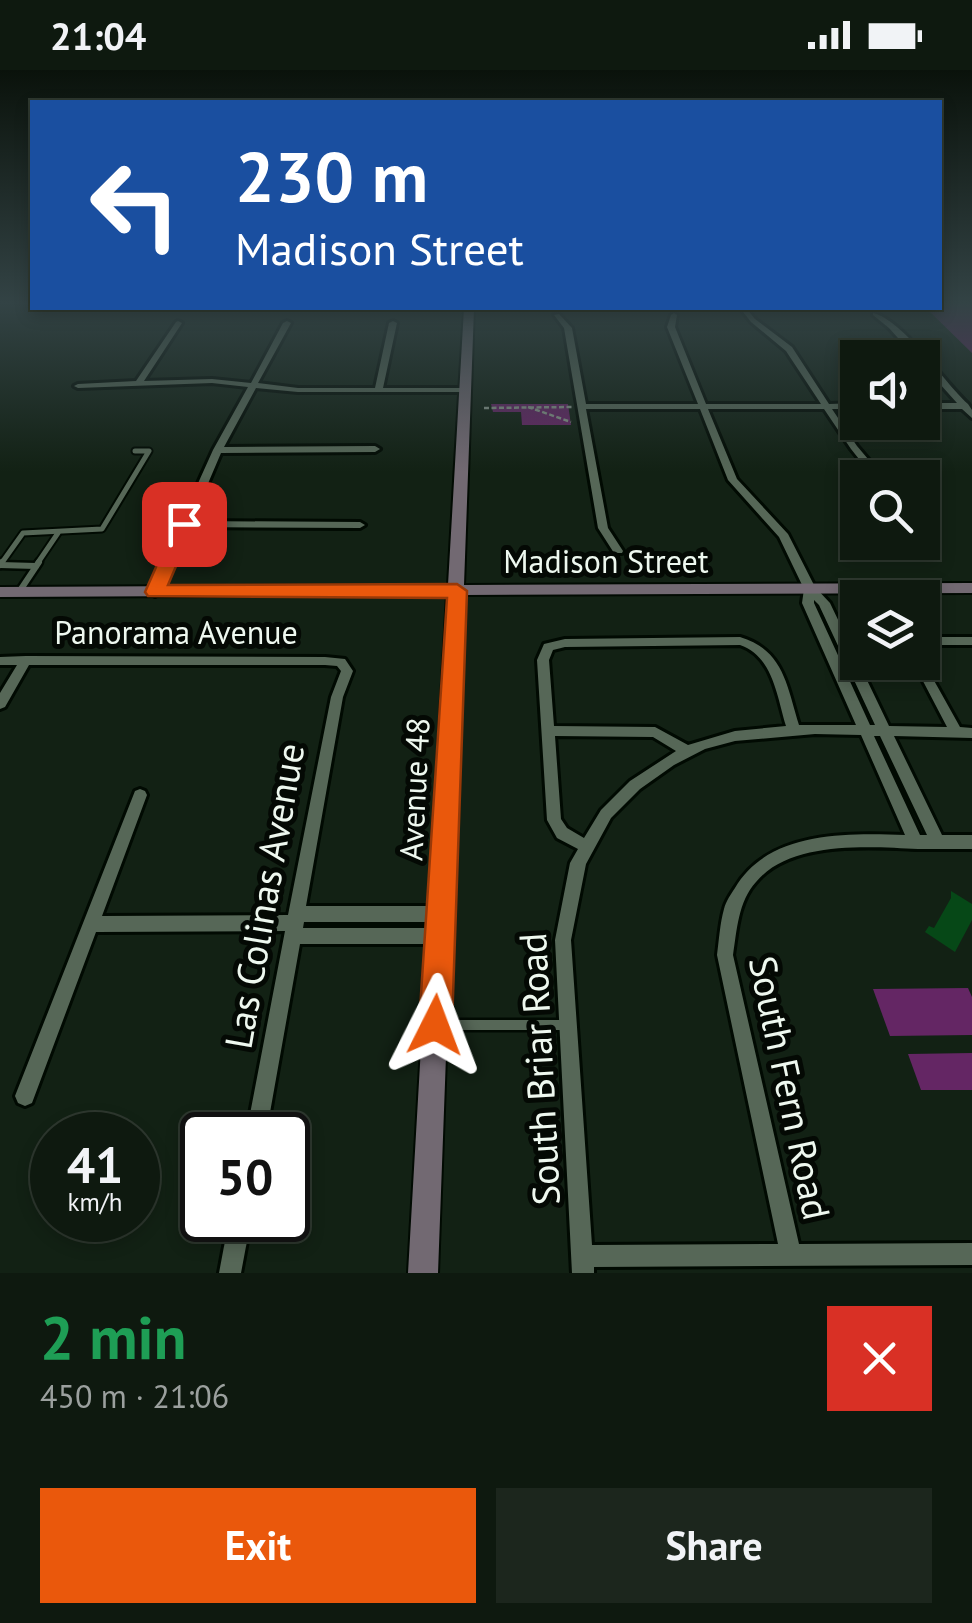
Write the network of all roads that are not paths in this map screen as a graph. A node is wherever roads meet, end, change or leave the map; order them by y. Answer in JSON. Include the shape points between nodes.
{"nodes":[{"id":1,"x":155,"y":359,"type":"edge"},
{"id":2,"x":267,"y":359,"type":"edge"},
{"id":3,"x":385,"y":359,"type":"edge"},
{"id":4,"x":467,"y":359,"type":"edge"},
{"id":5,"x":572,"y":359,"type":"edge"},
{"id":6,"x":684,"y":359,"type":"edge"},
{"id":7,"x":794,"y":359,"type":"edge"},
{"id":8,"x":940,"y":379,"type":"edge"},
{"id":9,"x":140,"y":382,"type":"junction"},
{"id":10,"x":78,"y":386,"type":"dead end"},
{"id":11,"x":252,"y":387,"type":"junction"},
{"id":12,"x":378,"y":390,"type":"junction"},
{"id":13,"x":466,"y":390,"type":"junction"},
{"id":14,"x":577,"y":406,"type":"junction"},
{"id":15,"x":703,"y":406,"type":"junction"},
{"id":16,"x":825,"y":406,"type":"junction"},
{"id":17,"x":840,"y":406,"type":"edge"},
{"id":18,"x":940,"y":408,"type":"edge"},
{"id":19,"x":968,"y":411,"type":"edge"},
{"id":20,"x":375,"y":449,"type":"dead end"},
{"id":21,"x":218,"y":450,"type":"junction"},
{"id":22,"x":136,"y":451,"type":"dead end"},
{"id":23,"x":864,"y":460,"type":"edge"},
{"id":24,"x":184,"y":524,"type":"junction"},
{"id":25,"x":360,"y":525,"type":"dead end"},
{"id":26,"x":59,"y":532,"type":"junction"},
{"id":27,"x":618,"y":552,"type":"dead end"},
{"id":28,"x":0,"y":565,"type":"edge"},
{"id":29,"x":37,"y":566,"type":"junction"},
{"id":30,"x":810,"y":588,"type":"junction"},
{"id":31,"x":972,"y":588,"type":"edge"},
{"id":32,"x":457,"y":591,"type":"junction"},
{"id":33,"x":0,"y":592,"type":"edge"},
{"id":34,"x":19,"y":592,"type":"junction"},
{"id":35,"x":155,"y":592,"type":"junction"},
{"id":36,"x":821,"y":632,"type":"junction"},
{"id":37,"x":838,"y":632,"type":"junction"},
{"id":38,"x":972,"y":640,"type":"edge"},
{"id":39,"x":940,"y":641,"type":"edge"},
{"id":40,"x":26,"y":660,"type":"junction"},
{"id":41,"x":0,"y":661,"type":"edge"},
{"id":42,"x":347,"y":672,"type":"joint"},
{"id":43,"x":930,"y":680,"type":"edge"},
{"id":44,"x":0,"y":704,"type":"edge"},
{"id":45,"x":865,"y":729,"type":"junction"},
{"id":46,"x":884,"y":729,"type":"junction"},
{"id":47,"x":794,"y":730,"type":"junction"},
{"id":48,"x":548,"y":731,"type":"junction"},
{"id":49,"x":964,"y":732,"type":"edge"},
{"id":50,"x":688,"y":751,"type":"junction"},
{"id":51,"x":140,"y":795,"type":"dead end"},
{"id":52,"x":972,"y":842,"type":"edge"},
{"id":53,"x":916,"y":843,"type":"junction"},
{"id":54,"x":938,"y":843,"type":"junction"},
{"id":55,"x":586,"y":846,"type":"junction"},
{"id":56,"x":91,"y":924,"type":"junction"},
{"id":57,"x":296,"y":924,"type":"junction"},
{"id":58,"x":440,"y":925,"type":"junction"},
{"id":59,"x":435,"y":1025,"type":"junction"},
{"id":60,"x":567,"y":1025,"type":"junction"},
{"id":61,"x":26,"y":1096,"type":"dead end"},
{"id":62,"x":260,"y":1112,"type":"edge"},
{"id":63,"x":236,"y":1242,"type":"edge"},
{"id":64,"x":972,"y":1254,"type":"edge"},
{"id":65,"x":791,"y":1255,"type":"junction"},
{"id":66,"x":583,"y":1265,"type":"edge"},
{"id":67,"x":230,"y":1273,"type":"edge"},
{"id":68,"x":423,"y":1273,"type":"edge"}],
"edges":[{"from":1,"to":9,"type":"street"},
{"from":2,"to":11,"type":"street"},
{"from":3,"to":12,"type":"street"},
{"from":4,"to":13,"type":"main road","name":"Avenue 48"},
{"from":5,"to":14,"type":"street"},
{"from":6,"to":15,"type":"street"},
{"from":7,"to":16,"type":"street"},
{"from":8,"to":19,"type":"street"},
{"from":9,"to":10,"type":"street"},
{"from":9,"to":11,"type":"street"},
{"from":11,"to":12,"type":"street"},
{"from":11,"to":21,"type":"street"},
{"from":12,"to":13,"type":"street"},
{"from":13,"to":32,"type":"main road","name":"Avenue 48"},
{"from":14,"to":15,"type":"street"},
{"from":14,"to":27,"type":"street","via":[[603,528]]},
{"from":15,"to":16,"type":"street"},
{"from":15,"to":30,"type":"street","via":[[733,480],[784,536]]},
{"from":16,"to":17,"type":"street"},
{"from":16,"to":23,"type":"street"},
{"from":18,"to":19,"type":"street"},
{"from":20,"to":21,"type":"street"},
{"from":21,"to":24,"type":"street"},
{"from":22,"to":26,"type":"lane","via":[[149,451],[106,525]]},
{"from":24,"to":25,"type":"street"},
{"from":24,"to":35,"type":"street"},
{"from":26,"to":28,"type":"lane","via":[[23,532]]},
{"from":26,"to":29,"type":"lane"},
{"from":28,"to":29,"type":"lane"},
{"from":29,"to":34,"type":"lane"},
{"from":30,"to":31,"type":"main road","name":"Madison Street"},
{"from":30,"to":32,"type":"main road","name":"Madison Street"},
{"from":30,"to":36,"type":"street","via":[[808,603]]},
{"from":30,"to":37,"type":"street"},
{"from":32,"to":35,"type":"main road","name":"Madison Street"},
{"from":32,"to":58,"type":"main road","name":"Avenue 48"},
{"from":33,"to":34,"type":"main road","name":"Madison Street"},
{"from":34,"to":35,"type":"main road","name":"Madison Street"},
{"from":36,"to":37,"type":"lane"},
{"from":36,"to":45,"type":"street"},
{"from":37,"to":46,"type":"street"},
{"from":38,"to":39,"type":"street"},
{"from":40,"to":41,"type":"street","name":"Panorama Avenue"},
{"from":40,"to":42,"type":"street","name":"Panorama Avenue","via":[[325,661],[341,662]]},
{"from":40,"to":44,"type":"street"},
{"from":42,"to":57,"type":"street","name":"Las Colinas Avenue","via":[[337,696]]},
{"from":43,"to":49,"type":"street"},
{"from":45,"to":46,"type":"street","name":"South Briar Road"},
{"from":45,"to":47,"type":"street","name":"South Briar Road"},
{"from":45,"to":53,"type":"street"},
{"from":46,"to":49,"type":"street","name":"South Briar Road"},
{"from":46,"to":54,"type":"street"},
{"from":47,"to":48,"type":"street","via":[[767,655],[756,644],[577,643],[548,648],[544,660]]},
{"from":47,"to":50,"type":"street","name":"South Briar Road","via":[[735,736]]},
{"from":48,"to":50,"type":"street","via":[[655,732]]},
{"from":48,"to":55,"type":"street","via":[[554,820],[562,833]]},
{"from":50,"to":55,"type":"street","name":"South Briar Road","via":[[635,785]]},
{"from":51,"to":56,"type":"street"},
{"from":52,"to":54,"type":"street","name":"South Fern Road"},
{"from":53,"to":54,"type":"street","name":"South Fern Road"},
{"from":53,"to":65,"type":"street","name":"South Fern Road","via":[[824,842],[776,853],[753,872],[730,915],[728,968]]},
{"from":55,"to":60,"type":"street","name":"South Briar Road","via":[[564,926]]},
{"from":56,"to":57,"type":"street"},
{"from":56,"to":61,"type":"street"},
{"from":57,"to":58,"type":"street"},
{"from":57,"to":62,"type":"street","name":"Las Colinas Avenue"},
{"from":58,"to":59,"type":"main road","name":"Avenue 48"},
{"from":59,"to":60,"type":"lane"},
{"from":59,"to":68,"type":"main road","name":"Avenue 48"},
{"from":60,"to":66,"type":"street","name":"South Briar Road"},
{"from":63,"to":67,"type":"street"},
{"from":64,"to":65,"type":"street"},
{"from":65,"to":66,"type":"street"}]}
